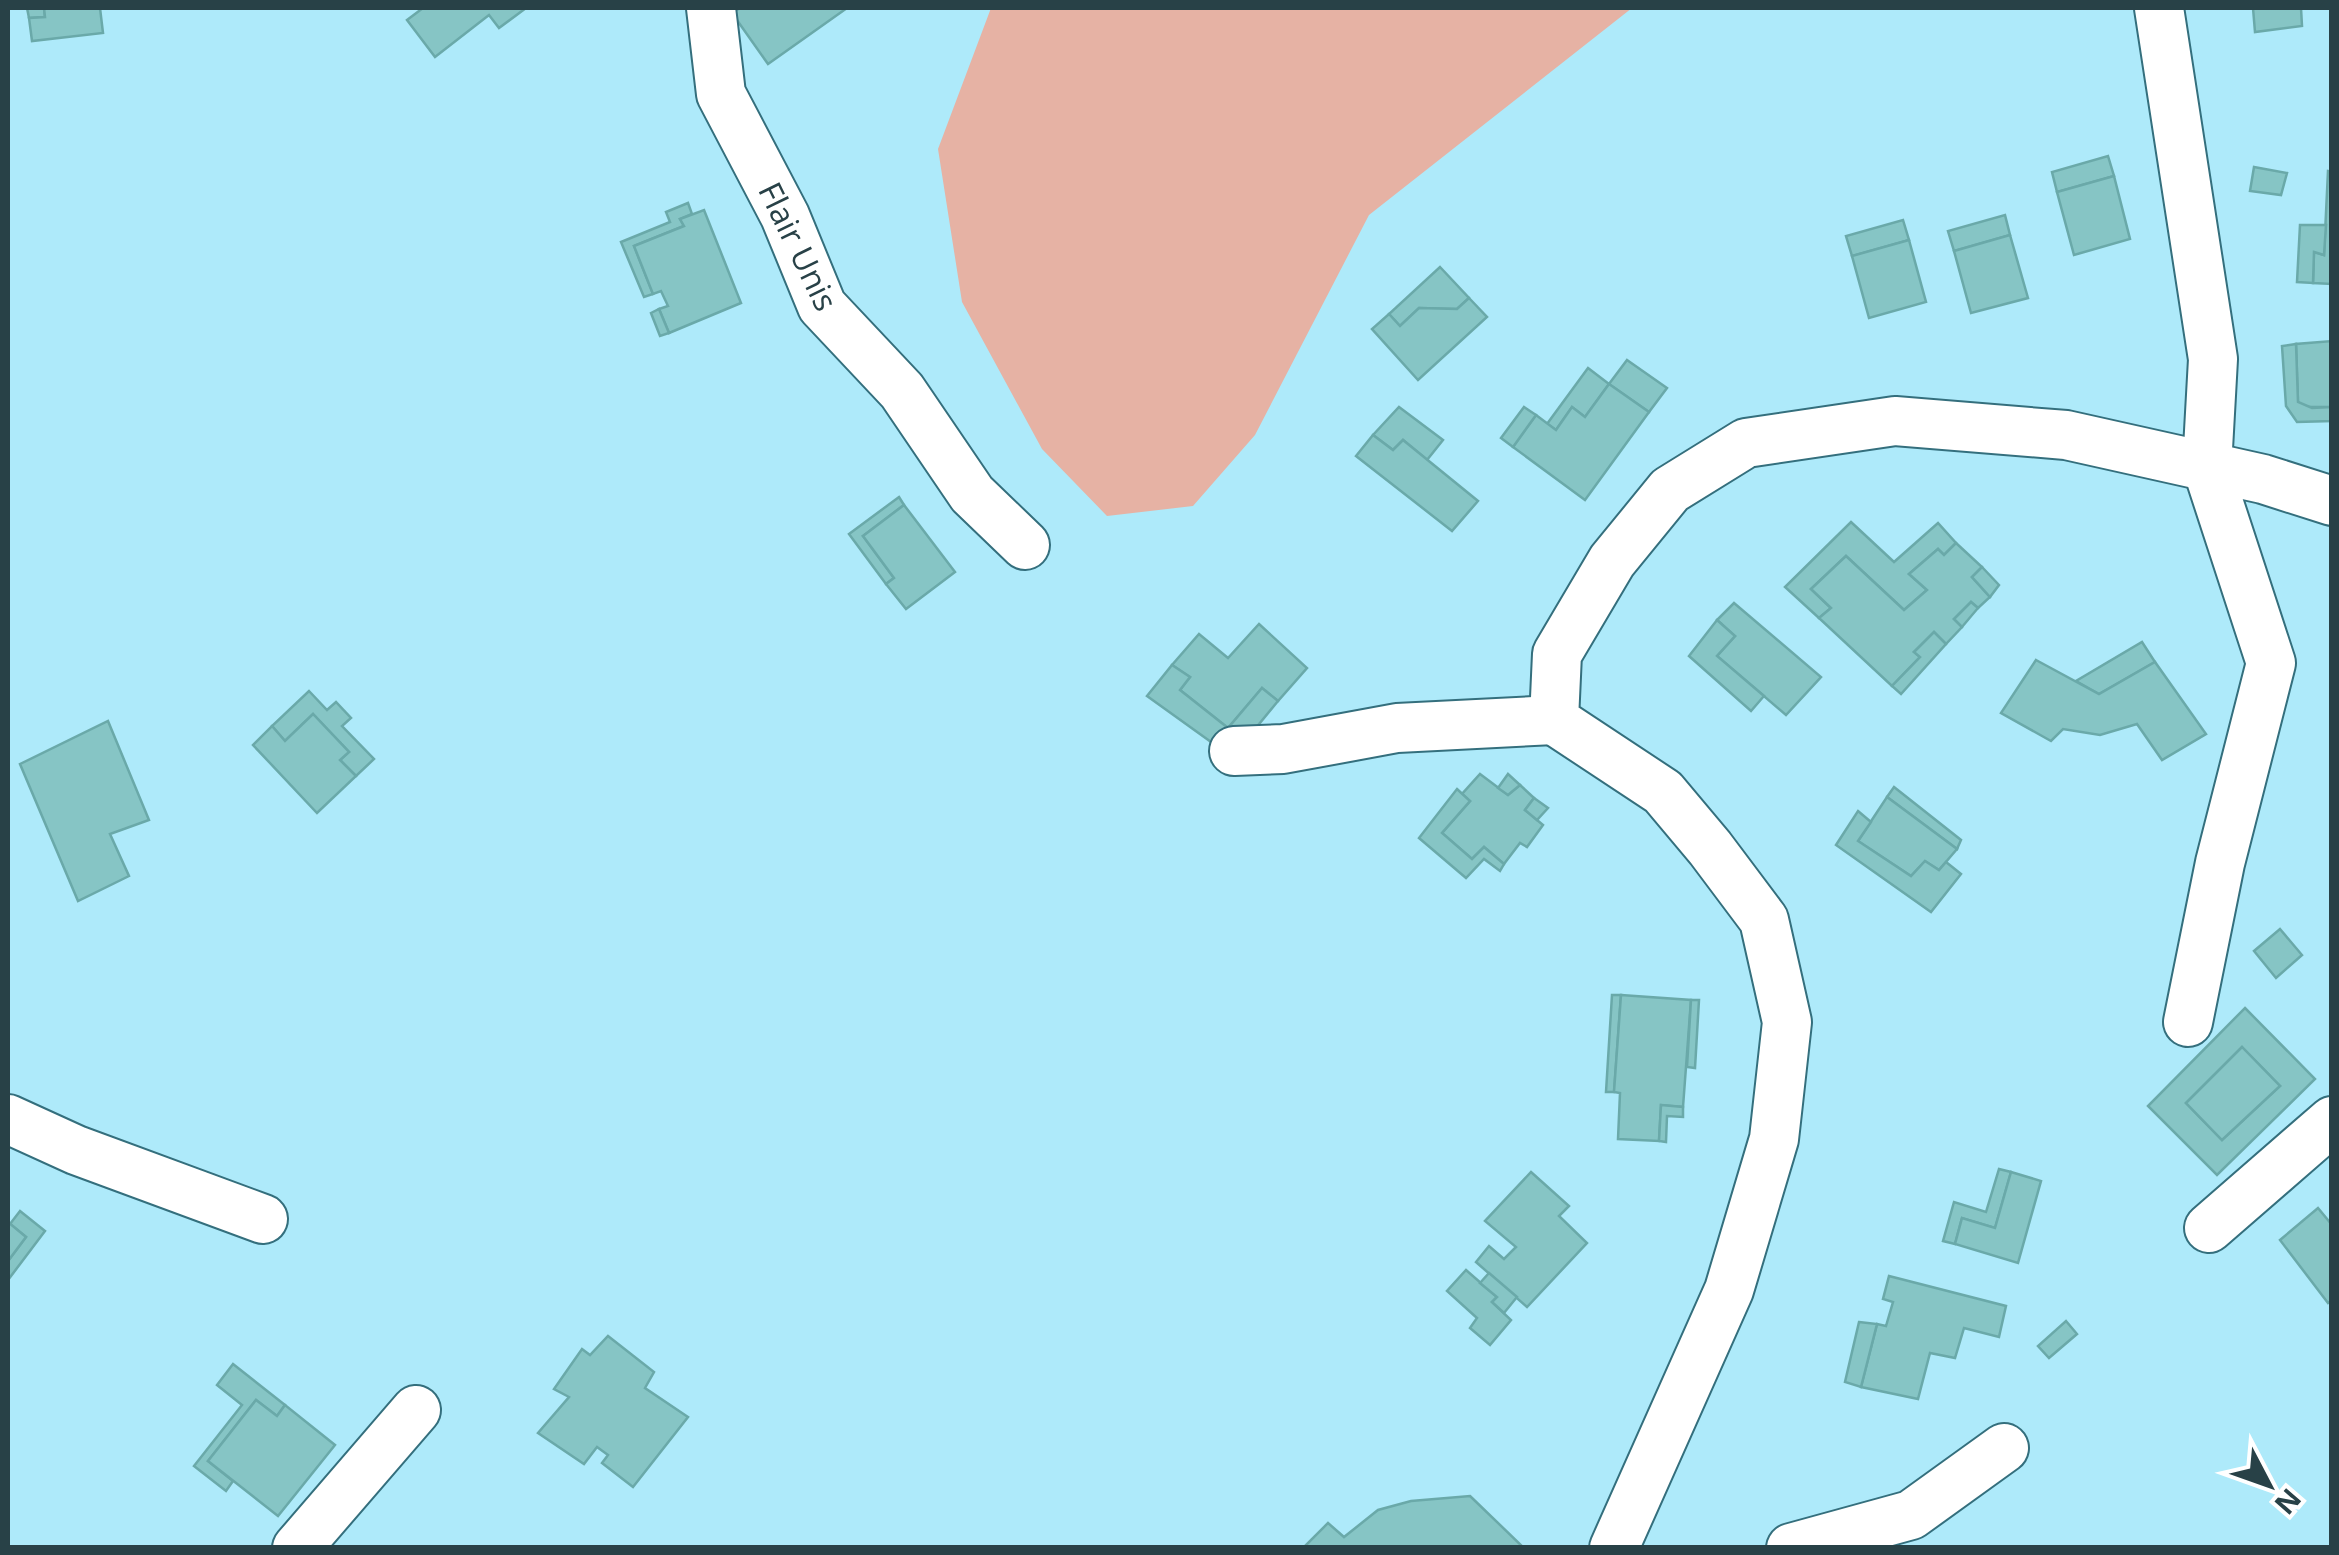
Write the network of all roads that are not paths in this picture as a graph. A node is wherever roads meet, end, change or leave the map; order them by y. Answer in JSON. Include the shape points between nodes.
{"nodes":[{"id":1,"x":710,"y":8,"type":"edge"},
{"id":2,"x":2159,"y":8,"type":"edge"},
{"id":3,"x":2208,"y":467,"type":"junction"},
{"id":4,"x":2332,"y":501,"type":"edge"},
{"id":5,"x":1026,"y":545,"type":"dead end"},
{"id":6,"x":1554,"y":720,"type":"junction"},
{"id":7,"x":1234,"y":751,"type":"dead end"},
{"id":8,"x":2188,"y":1022,"type":"dead end"},
{"id":9,"x":8,"y":1119,"type":"edge"},
{"id":10,"x":2332,"y":1121,"type":"edge"},
{"id":11,"x":263,"y":1219,"type":"dead end"},
{"id":12,"x":2209,"y":1228,"type":"dead end"},
{"id":13,"x":416,"y":1410,"type":"dead end"},
{"id":14,"x":2004,"y":1448,"type":"dead end"},
{"id":15,"x":297,"y":1548,"type":"edge"},
{"id":16,"x":1614,"y":1548,"type":"edge"},
{"id":17,"x":1792,"y":1548,"type":"edge"}],
"edges":[{"from":1,"to":5,"type":"street","name":"Flair Unis","via":[[721,94],[786,216],[822,306],[902,391],[972,494]]},
{"from":2,"to":3,"type":"street","via":[[2212,359]]},
{"from":3,"to":4,"type":"street"},
{"from":3,"to":6,"type":"street","via":[[2066,436],[1895,422],[1746,443],[1670,490],[1612,561],[1557,654]]},
{"from":3,"to":8,"type":"street","via":[[2271,663]]},
{"from":6,"to":7,"type":"street","via":[[1396,728]]},
{"from":6,"to":16,"type":"street","via":[[1663,792],[1710,848],[1764,920],[1786,1022],[1774,1139],[1729,1290]]},
{"from":9,"to":11,"type":"street"},
{"from":10,"to":12,"type":"street"},
{"from":13,"to":15,"type":"street"},
{"from":14,"to":17,"type":"street","via":[[1911,1515]]}]}
